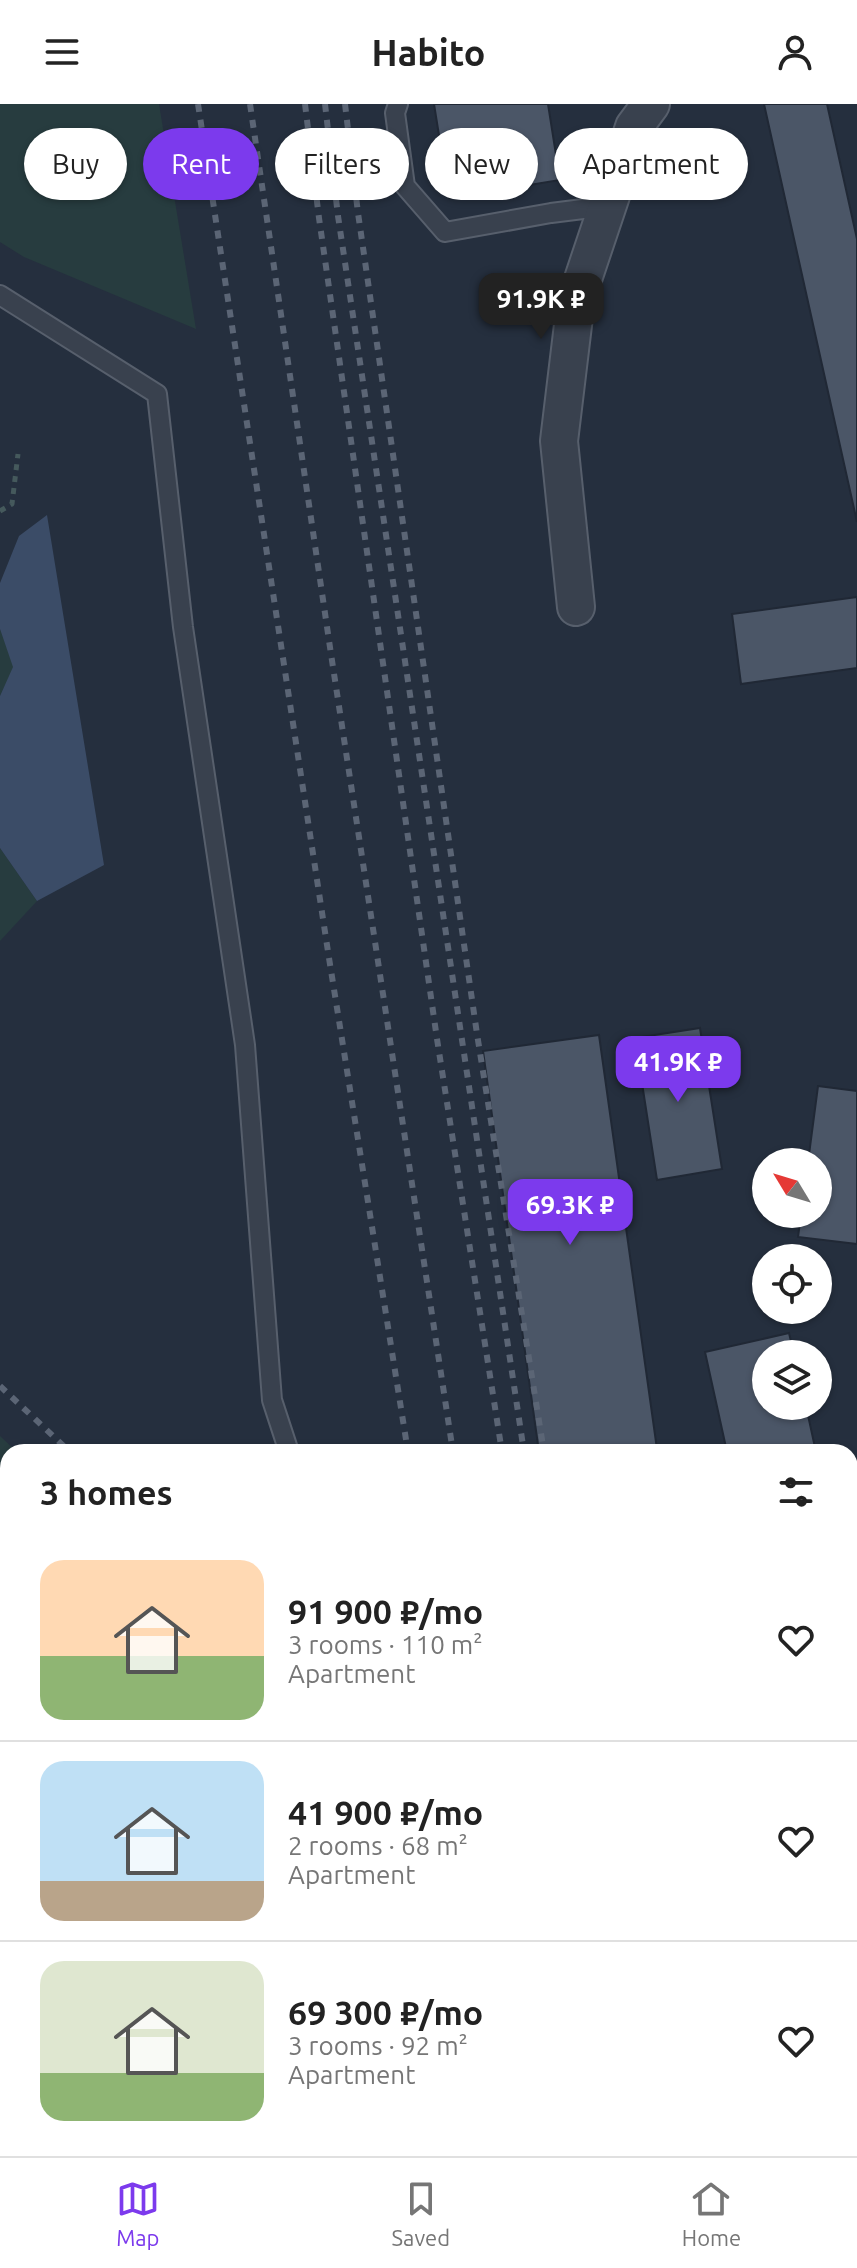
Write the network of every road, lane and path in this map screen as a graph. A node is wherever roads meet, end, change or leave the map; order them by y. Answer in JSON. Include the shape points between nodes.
{"nodes":[{"id":1,"x":398,"y":104,"type":"edge"},
{"id":2,"x":651,"y":104,"type":"edge"},
{"id":3,"x":607,"y":206,"type":"junction"},
{"id":4,"x":0,"y":295,"type":"edge"},
{"id":5,"x":18,"y":454,"type":"dead end"},
{"id":6,"x":0,"y":511,"type":"edge"},
{"id":7,"x":576,"y":607,"type":"dead end"},
{"id":8,"x":286,"y":1444,"type":"edge"}],
"edges":[{"from":1,"to":3,"type":"lane","via":[[405,186],[445,232]]},
{"from":2,"to":3,"type":"street","via":[[634,127]]},
{"from":3,"to":7,"type":"street","via":[[576,300],[559,441]]},
{"from":4,"to":8,"type":"lane","via":[[157,394],[183,627],[245,1045],[272,1400]]},
{"from":5,"to":6,"type":"path","via":[[12,504]]}]}
